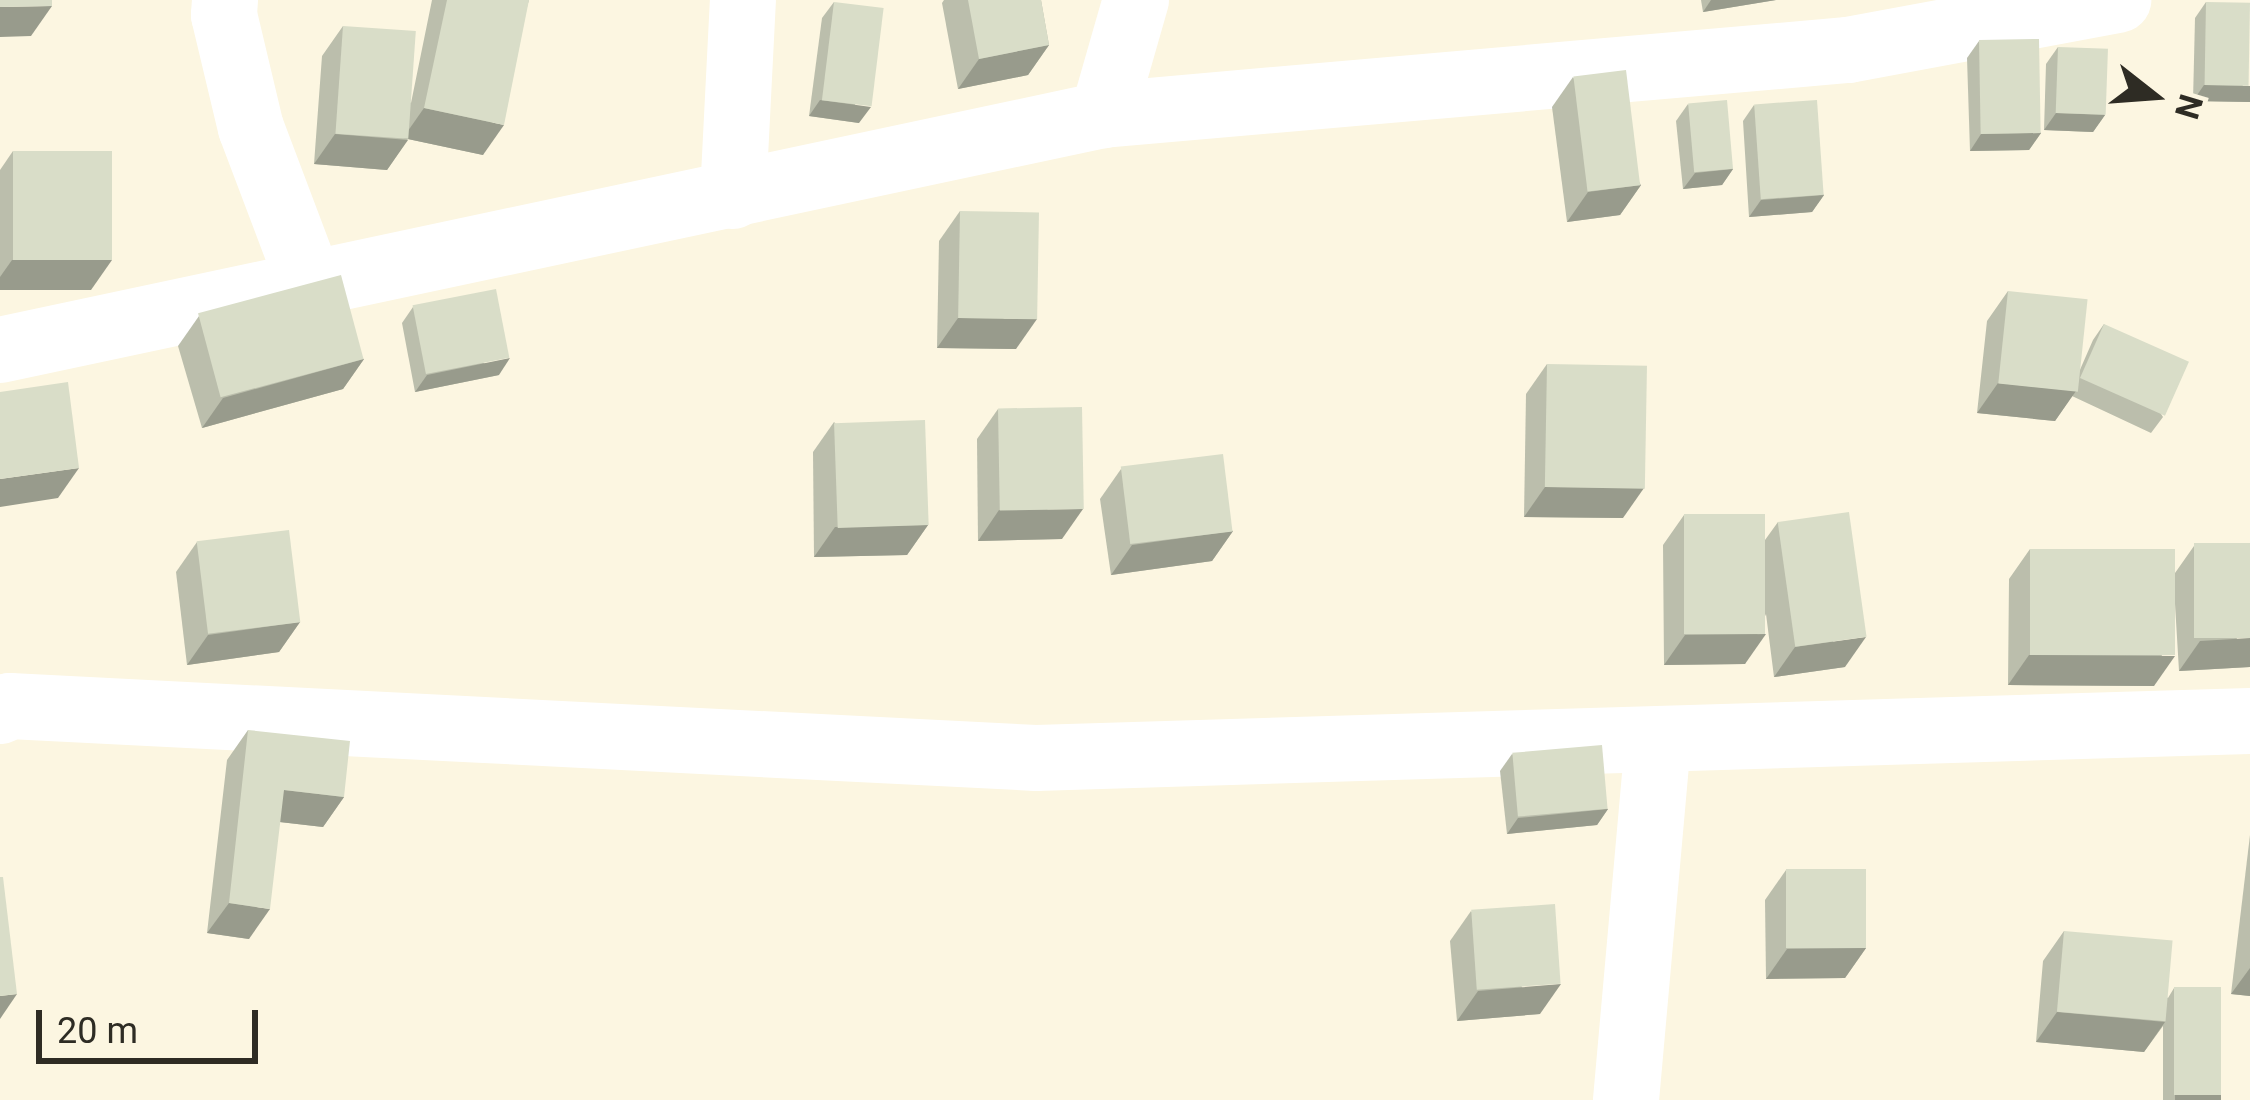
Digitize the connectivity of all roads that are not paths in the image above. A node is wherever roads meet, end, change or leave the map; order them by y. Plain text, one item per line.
1 (225, 0) edge
2 (743, 0) edge
3 (1136, 0) edge
4 (2118, 0) edge
5 (1103, 115) junction
6 (733, 196) junction
7 (311, 287) junction
8 (0, 350) edge
9 (0, 711) edge
10 (2250, 721) edge
11 (1658, 739) junction
12 (1626, 1100) edge

1 - 7 street
2 - 6 street
3 - 5 street
4 - 5 street
5 - 6 street
6 - 7 street
7 - 8 street
9 - 11 street
10 - 11 street
11 - 12 street

